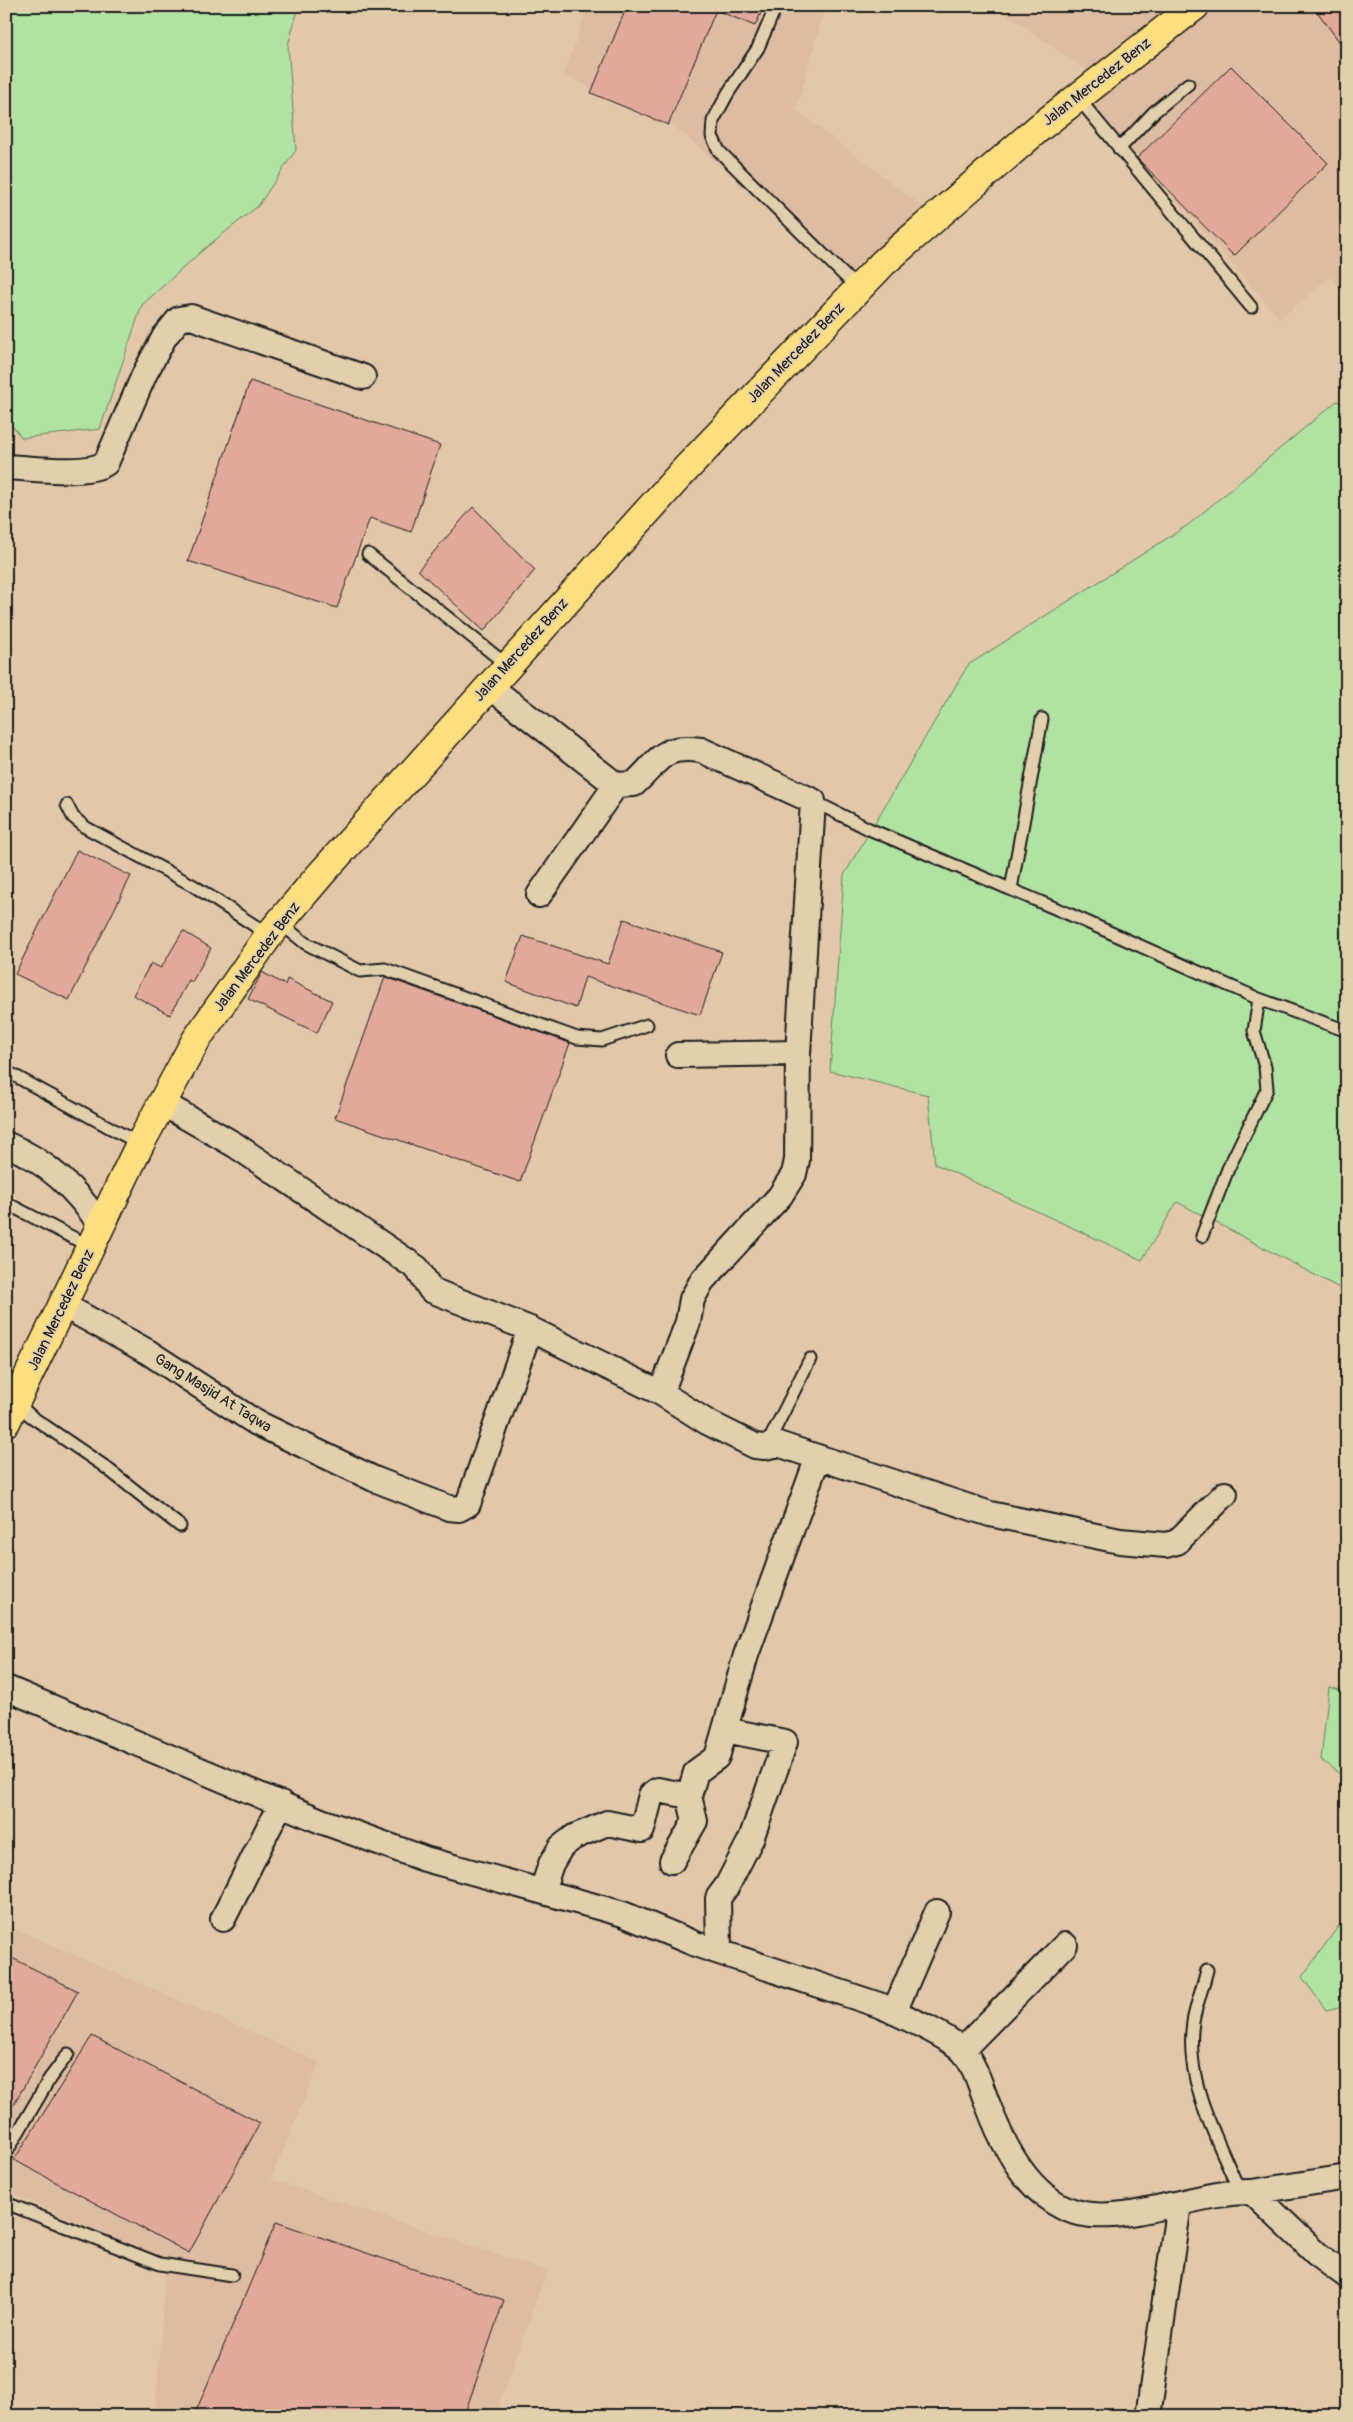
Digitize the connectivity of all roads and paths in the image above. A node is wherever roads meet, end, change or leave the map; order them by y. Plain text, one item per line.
1 (776, 6) edge
2 (1195, 6) edge
3 (1188, 84) dead end
4 (1078, 98) junction
5 (1119, 149) junction
6 (858, 289) junction
7 (1251, 307) dead end
8 (363, 377) dead end
9 (6, 467) edge
10 (368, 554) dead end
11 (507, 665) junction
12 (489, 686) junction
13 (1042, 719) dead end
14 (616, 785) junction
15 (813, 801) junction
16 (67, 805) dead end
17 (1011, 889) junction
18 (539, 895) dead end
19 (274, 929) junction
20 (1259, 999) junction
21 (647, 1025) dead end
22 (1347, 1031) edge
23 (798, 1053) junction
24 (678, 1055) dead end
25 (6, 1071) edge
26 (162, 1103) junction
27 (6, 1144) edge
28 (140, 1144) junction
29 (6, 1203) edge
30 (1202, 1236) dead end
31 (97, 1237) junction
32 (64, 1305) junction
33 (530, 1329) junction
34 (810, 1359) dead end
35 (661, 1393) junction
36 (11, 1413) edge
37 (765, 1447) junction
38 (818, 1457) junction
39 (1225, 1494) dead end
40 (180, 1526) dead end
41 (6, 1688) edge
42 (725, 1730) junction
43 (689, 1796) junction
44 (281, 1803) junction
45 (672, 1861) dead end
46 (542, 1892) junction
47 (937, 1912) dead end
48 (223, 1920) dead end
49 (1065, 1945) dead end
50 (719, 1951) junction
51 (1207, 1970) dead end
52 (894, 2012) junction
53 (962, 2050) junction
54 (68, 2054) dead end
55 (6, 2153) edge
56 (1347, 2176) edge
57 (1246, 2192) junction
58 (6, 2203) edge
59 (1179, 2204) junction
60 (232, 2275) dead end
61 (1347, 2276) edge
62 (1148, 2416) edge

1 - 6 lane
2 - 4 main road, Jalan Mercedez Benz
3 - 5 lane
4 - 5 lane
4 - 6 main road, Jalan Mercedez Benz
5 - 7 lane
6 - 11 main road, Jalan Mercedez Benz
8 - 9 street
10 - 11 lane
11 - 12 main road, Jalan Mercedez Benz
12 - 14 street
12 - 19 main road, Jalan Mercedez Benz
13 - 17 lane
14 - 15 street
14 - 18 street
15 - 17 lane
15 - 23 street
16 - 19 lane
17 - 20 lane
19 - 21 lane
19 - 26 main road, Jalan Mercedez Benz
20 - 22 lane
20 - 30 lane
23 - 24 street
23 - 35 street
25 - 28 lane
26 - 28 main road, Jalan Mercedez Benz
26 - 33 street
27 - 31 street
28 - 31 main road, Jalan Mercedez Benz
29 - 31 lane
31 - 32 main road, Jalan Mercedez Benz
32 - 33 street, Gang Masjid At Taqwa
32 - 36 main road, Jalan Mercedez Benz
33 - 35 street
34 - 37 lane
35 - 37 street
36 - 40 lane
37 - 38 street
38 - 39 street
38 - 42 street
41 - 44 street
42 - 43 street
42 - 50 street
43 - 45 street
43 - 46 street
44 - 46 street
44 - 48 street
46 - 50 street
47 - 52 street
49 - 53 street
50 - 52 street
51 - 57 lane
52 - 53 street
53 - 59 street
54 - 55 lane
56 - 57 street
57 - 59 street
57 - 61 street
58 - 60 lane
59 - 62 street

